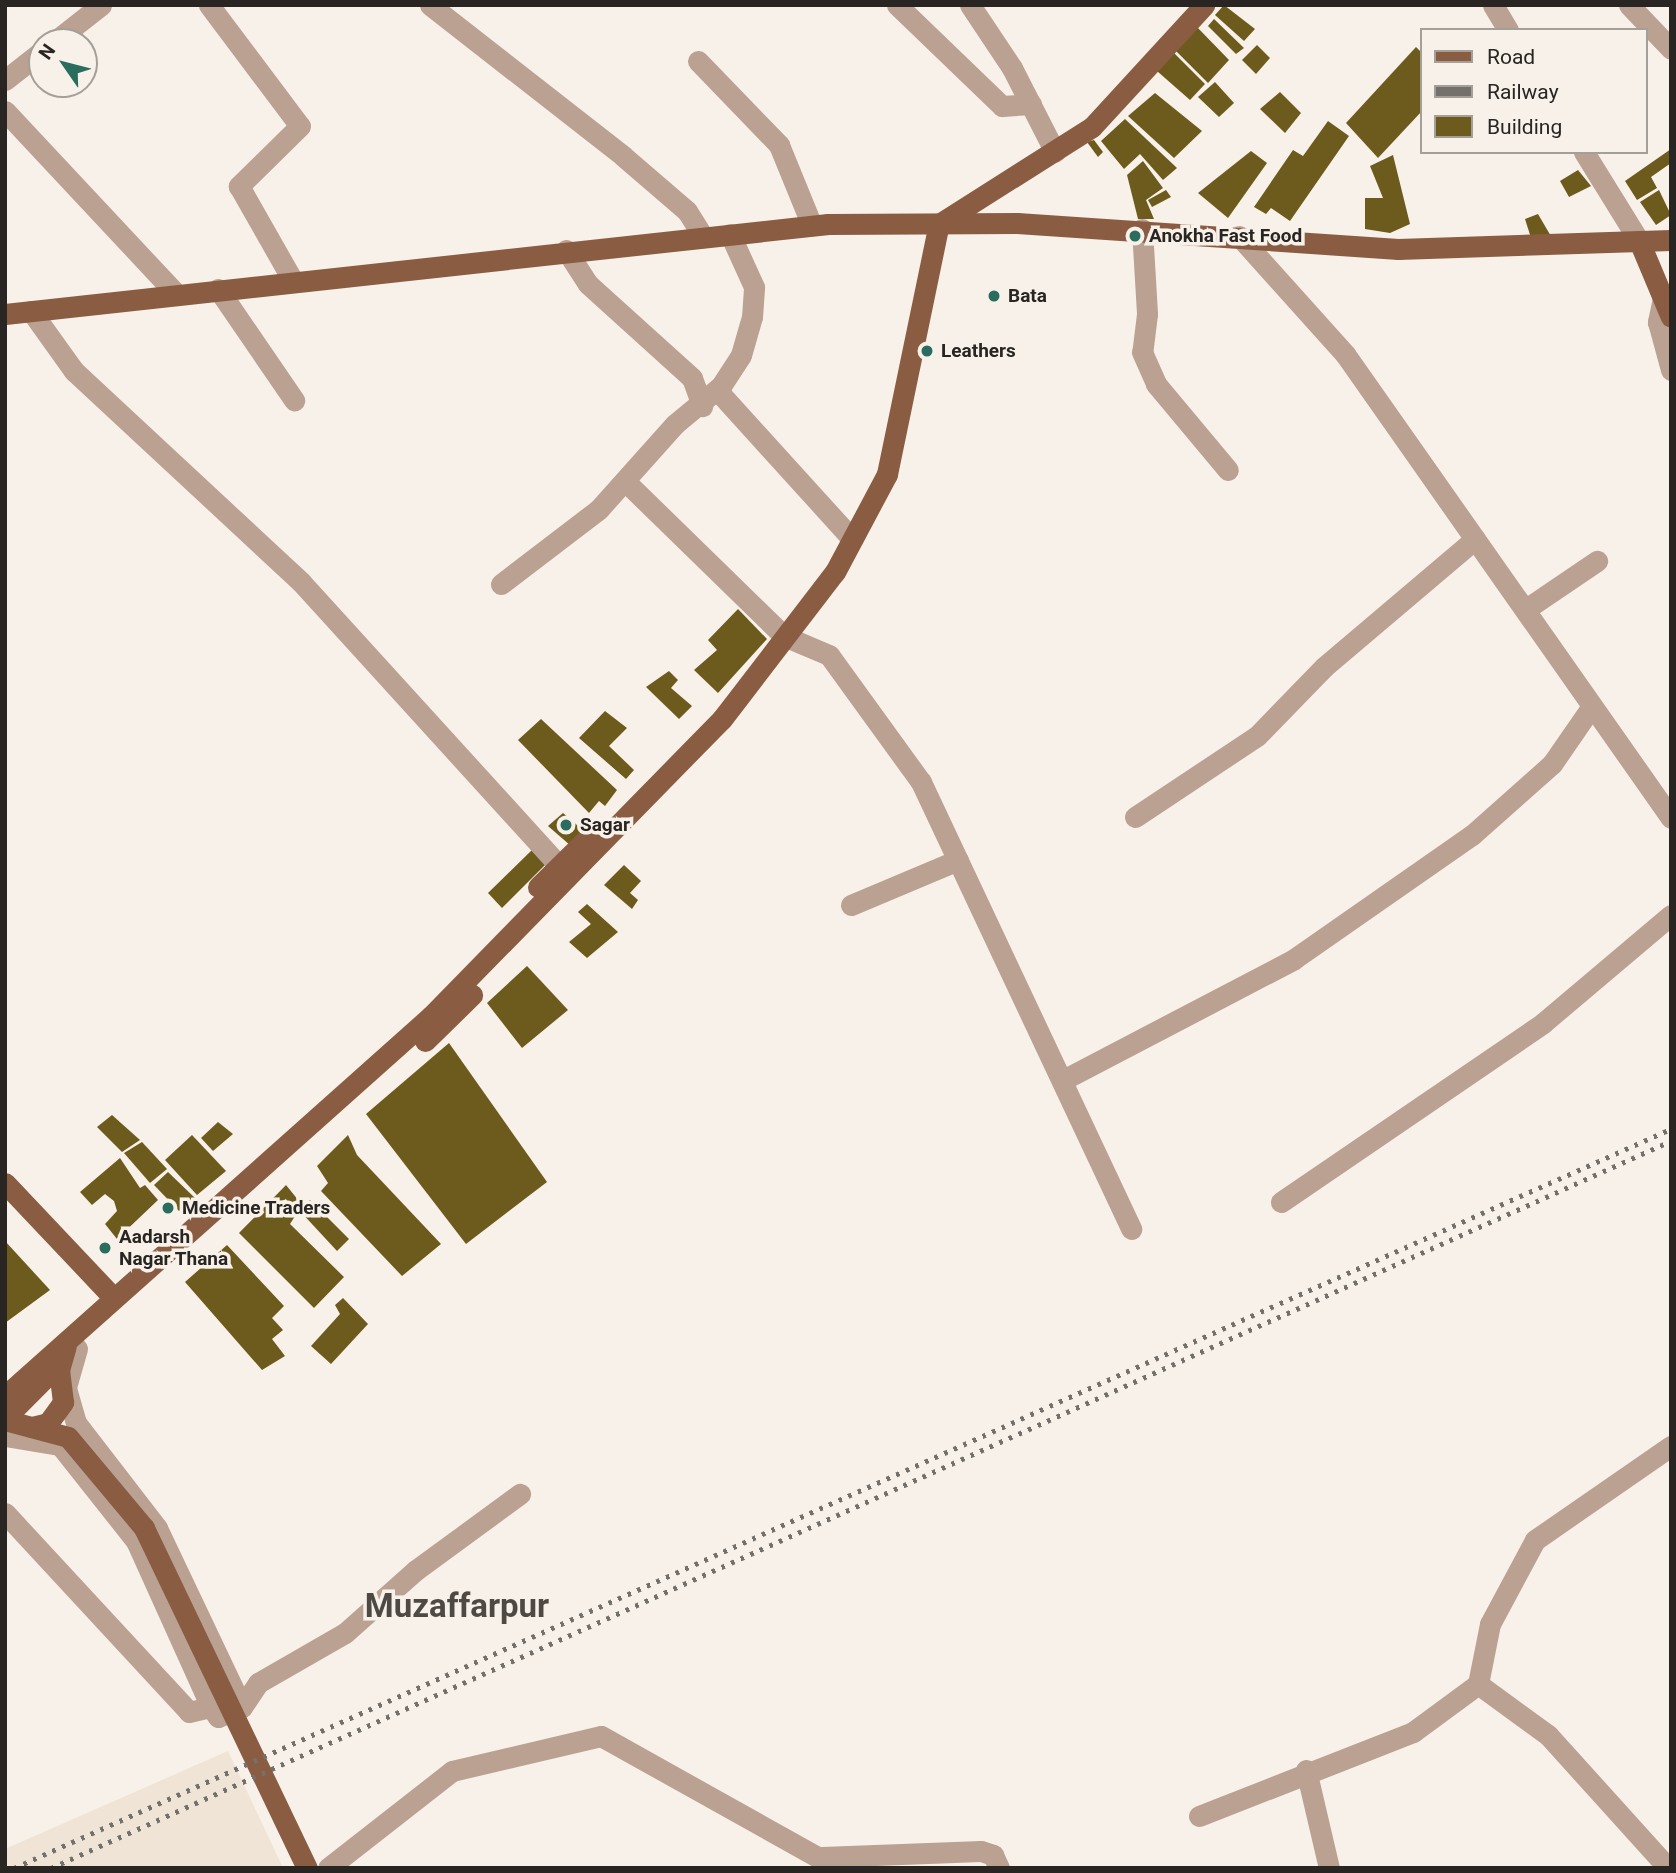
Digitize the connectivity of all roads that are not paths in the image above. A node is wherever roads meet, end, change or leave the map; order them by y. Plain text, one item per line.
1 (102, 5) edge
2 (209, 5) edge
3 (897, 5) edge
4 (970, 5) edge
5 (1204, 5) edge
6 (1493, 5) edge
7 (1629, 5) edge
8 (437, 7) edge
9 (72, 28) edge
10 (1507, 28) edge
11 (1671, 49) edge
12 (698, 61) dead end
13 (28, 62) edge
14 (5, 80) edge
15 (1031, 104) junction
16 (5, 111) edge
17 (1055, 152) junction
18 (1585, 154) edge
19 (939, 224) junction
20 (812, 226) junction
21 (1142, 229) junction
22 (730, 234) junction
23 (1239, 236) junction
24 (704, 237) junction
25 (1671, 240) edge
26 (1639, 241) junction
27 (566, 250) junction
28 (293, 281) junction
29 (218, 289) junction
30 (176, 294) junction
31 (1667, 307) edge
32 (32, 311) junction
33 (5, 314) edge
34 (1671, 370) edge
35 (709, 398) junction
36 (294, 400) dead end
37 (1228, 470) dead end
38 (626, 482) junction
39 (852, 539) junction
40 (1475, 539) junction
41 (1597, 561) dead end
42 (500, 584) dead end
43 (1526, 609) junction
44 (783, 636) junction
45 (1592, 706) junction
46 (658, 787) junction
47 (1135, 817) dead end
48 (1671, 818) edge
49 (958, 860) junction
50 (559, 866) junction
51 (851, 905) dead end
52 (1671, 915) edge
53 (1063, 1080) junction
54 (5, 1183) edge
55 (1281, 1202) dead end
56 (1131, 1229) dead end
57 (108, 1293) junction
58 (71, 1347) junction
59 (48, 1368) junction
60 (5, 1385) edge
61 (5, 1396) edge
62 (63, 1402) junction
63 (11, 1422) edge
64 (68, 1437) junction
65 (1671, 1446) edge
66 (520, 1494) dead end
67 (5, 1513) edge
68 (1478, 1684) junction
69 (211, 1707) junction
70 (242, 1707) junction
71 (1306, 1770) junction
72 (1199, 1816) dead end
73 (830, 1862) edge
74 (307, 1868) edge
75 (328, 1868) edge
76 (999, 1868) edge
77 (1329, 1868) edge
78 (1668, 1868) edge

1 - 9 street
2 - 28 street
3 - 15 street
4 - 15 street
5 - 17 main road
6 - 10 street
7 - 11 street
8 - 24 street
12 - 20 street
13 - 14 street
15 - 17 street
16 - 30 street
17 - 19 main road
18 - 26 street
19 - 20 main road
19 - 21 main road
19 - 39 main road
20 - 22 main road
21 - 23 main road
21 - 37 street
22 - 24 main road
22 - 35 street
23 - 26 main road
23 - 40 street
24 - 27 main road
25 - 26 main road
26 - 31 main road
27 - 28 main road
27 - 35 street
28 - 29 main road
29 - 30 main road
29 - 36 street
30 - 32 main road
31 - 34 street
32 - 33 main road
32 - 50 street
35 - 38 street
35 - 39 street
38 - 42 street
38 - 44 street
39 - 44 main road
40 - 43 street
40 - 47 street
41 - 43 street
43 - 45 street
44 - 46 main road
44 - 49 street
45 - 48 street
45 - 53 street
46 - 50 main road
46 - 58 main road
49 - 51 street
49 - 53 street
50 - 57 main road
52 - 55 street
53 - 56 street
54 - 57 main road
57 - 60 main road
58 - 59 main road
58 - 63 main road
58 - 70 street
59 - 61 main road
59 - 62 main road
62 - 63 main road
62 - 64 main road
63 - 64 main road
63 - 69 street
64 - 74 main road
65 - 68 street
66 - 70 street
67 - 69 street
68 - 71 street
68 - 78 street
69 - 70 street
71 - 72 street
71 - 77 street
73 - 75 street
73 - 76 street

